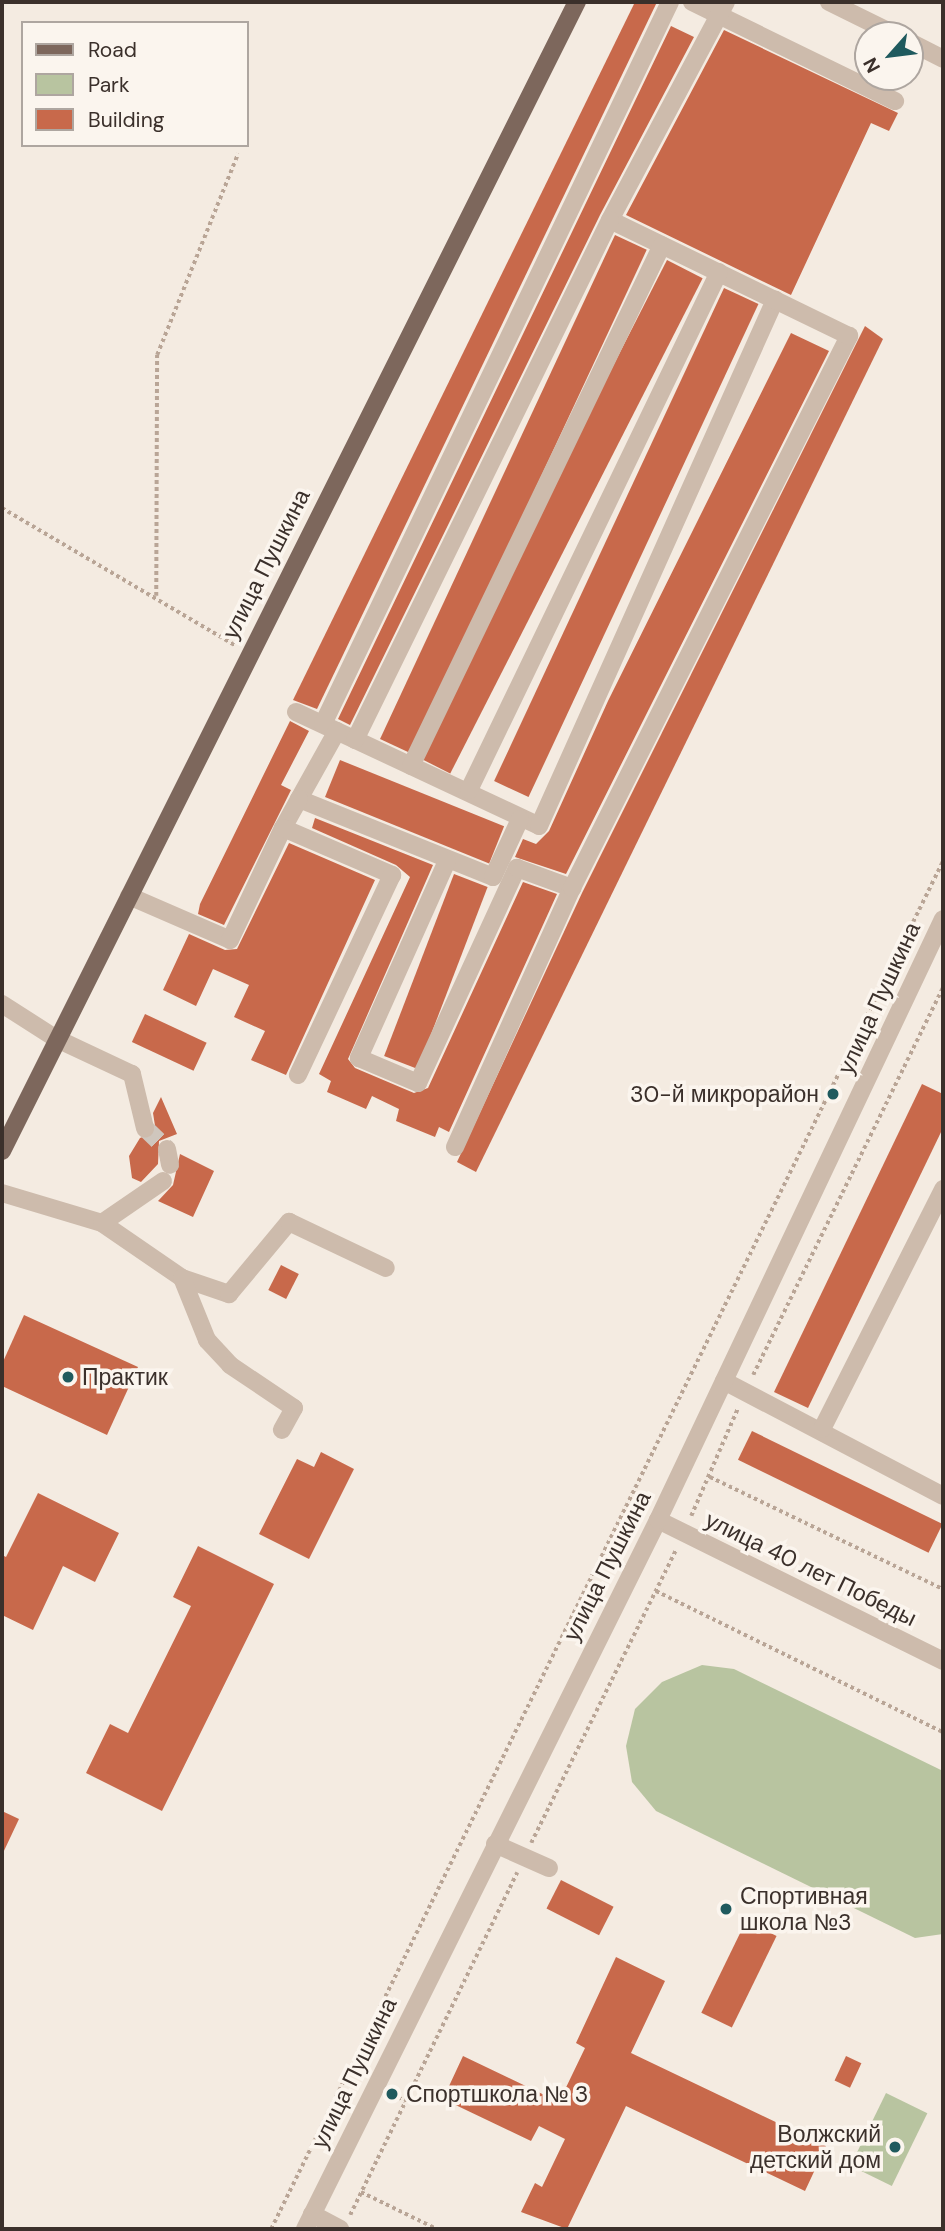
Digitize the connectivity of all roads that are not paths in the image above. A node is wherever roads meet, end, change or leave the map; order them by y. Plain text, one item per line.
1 (577, 2) edge
2 (670, 2) edge
3 (692, 2) edge
4 (829, 2) edge
5 (721, 8) edge
6 (868, 21) edge
7 (924, 49) edge
8 (943, 59) edge
9 (895, 101) dead end
10 (610, 220) junction
11 (662, 245) junction
12 (719, 272) junction
13 (775, 300) junction
14 (296, 712) dead end
15 (330, 728) junction
16 (355, 740) junction
17 (411, 766) junction
18 (470, 790) junction
19 (299, 799) junction
20 (520, 818) junction
21 (283, 828) junction
22 (447, 861) junction
23 (500, 881) junction
24 (572, 888) junction
25 (129, 896) junction
26 (943, 919) edge
27 (2, 1004) edge
28 (55, 1038) junction
29 (298, 1075) dead end
30 (145, 1128) tunnel mouth
31 (455, 1147) dead end
32 (2, 1151) edge
33 (167, 1165) dead end
34 (943, 1188) edge
35 (2, 1193) edge
36 (102, 1223) junction
37 (386, 1268) dead end
38 (182, 1278) junction
39 (724, 1381) junction
40 (822, 1429) junction
41 (282, 1430) dead end
42 (943, 1496) edge
43 (658, 1520) junction
44 (943, 1661) edge
45 (495, 1844) junction
46 (549, 1868) dead end
47 (308, 2222) edge
48 (345, 2223) edge

1 - 25 main road, улица Пушкина
2 - 15 street
3 - 5 street
4 - 6 street
5 - 9 street
5 - 10 street
7 - 8 street
10 - 11 street
10 - 16 street
11 - 12 street
11 - 17 street
12 - 13 street
12 - 18 street
13 - 20 street
13 - 24 street
14 - 15 street
15 - 16 street
15 - 19 street
16 - 17 street
17 - 18 street
18 - 20 street
19 - 21 street
19 - 22 street
20 - 23 street
21 - 25 street
21 - 29 street
22 - 23 street
22 - 23 street
23 - 24 street
24 - 31 street
25 - 28 main road, улица Пушкина
26 - 39 street, улица Пушкина
27 - 28 street
28 - 30 street
28 - 32 main road, улица Пушкина
33 - 36 street
34 - 40 street
35 - 36 street
36 - 38 street
37 - 38 street
38 - 41 street
39 - 40 street
39 - 43 street, улица Пушкина
40 - 42 street
43 - 44 street, улица 40 лет Победы
43 - 45 street, улица Пушкина
45 - 46 street
45 - 47 street, улица Пушкина
47 - 48 street

